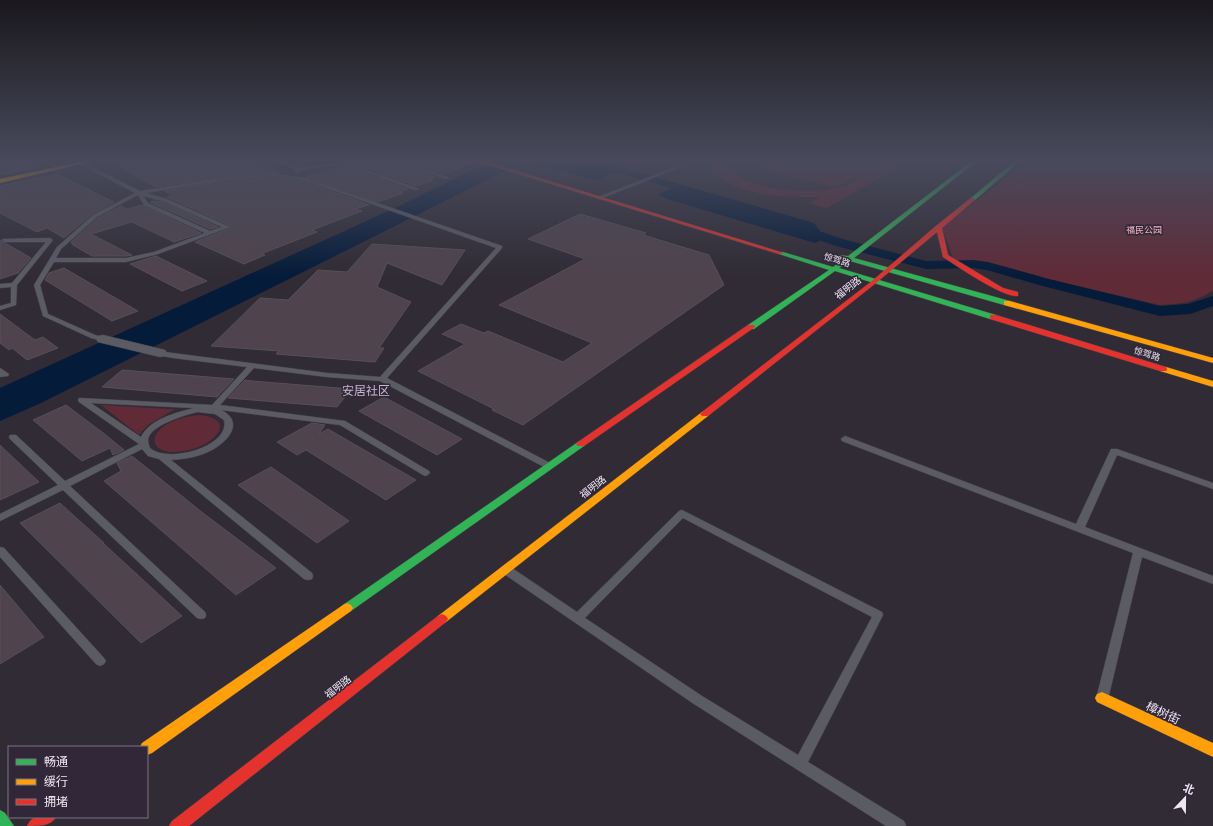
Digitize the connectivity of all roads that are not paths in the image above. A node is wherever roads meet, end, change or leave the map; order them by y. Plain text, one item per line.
1 (126, 200) edge
2 (143, 200) edge
3 (163, 200) edge
4 (365, 200) edge
5 (603, 200) edge
6 (926, 200) edge
7 (971, 200) edge
8 (939, 226) junction
9 (210, 233) junction
10 (2, 239) edge
11 (827, 254) dead end
12 (850, 258) junction
13 (52, 260) junction
14 (888, 269) junction
15 (834, 270) junction
16 (874, 282) junction
17 (0, 286) edge
18 (14, 286) junction
19 (0, 308) edge
20 (103, 339) joint
21 (1149, 343) junction
22 (160, 353) joint
23 (1213, 361) edge
24 (252, 366) junction
25 (0, 370) edge
26 (0, 375) edge
27 (382, 379) junction
28 (1213, 384) edge
29 (212, 409) junction
30 (13, 437) dead end
31 (845, 440) dead end
32 (145, 444) junction
33 (162, 457) junction
34 (549, 466) junction
35 (426, 474) dead end
36 (64, 486) junction
37 (1213, 486) edge
38 (0, 518) edge
39 (1079, 529) junction
40 (0, 551) edge
41 (1138, 551) junction
42 (506, 570) junction
43 (308, 576) dead end
44 (1213, 580) edge
45 (201, 615) dead end
46 (577, 620) junction
47 (100, 661) dead end
48 (1102, 698) joint
49 (148, 747) edge
50 (1213, 750) edge
51 (800, 764) junction
52 (0, 818) edge
53 (47, 818) edge
54 (6, 826) edge
55 (35, 826) edge
56 (178, 826) edge
57 (899, 826) edge

1 - 13 lane
2 - 9 lane
3 - 9 lane
4 - 27 lane
5 - 15 main road, 惊驾路
6 - 12 main road
7 - 8 main road, 福明路
8 - 14 main road, 福明路
8 - 21 main road
9 - 13 lane
10 - 18 lane
11 - 12 main road, 惊驾路
12 - 14 main road, 惊驾路
12 - 15 main road
13 - 20 lane
14 - 16 main road, 福明路
14 - 21 main road, 惊驾路
15 - 16 main road, 惊驾路
15 - 34 main road
16 - 28 main road, 惊驾路
16 - 42 main road, 福明路
17 - 18 lane
18 - 19 lane
20 - 22 street
21 - 23 main road, 惊驾路
22 - 24 lane
24 - 27 lane
24 - 29 lane
25 - 26 lane
27 - 34 lane
29 - 32 lane
29 - 32 lane
29 - 33 lane
29 - 35 lane
30 - 36 lane
31 - 39 lane
32 - 33 lane
32 - 36 lane
33 - 43 lane
34 - 49 main road
36 - 38 lane
36 - 45 lane
37 - 39 lane
39 - 41 lane
40 - 47 lane
41 - 44 lane
41 - 48 lane
42 - 46 lane
42 - 56 main road, 福明路
46 - 51 lane
46 - 51 lane
48 - 50 main road, 樟树街
51 - 57 lane
52 - 54 main road
53 - 55 main road

